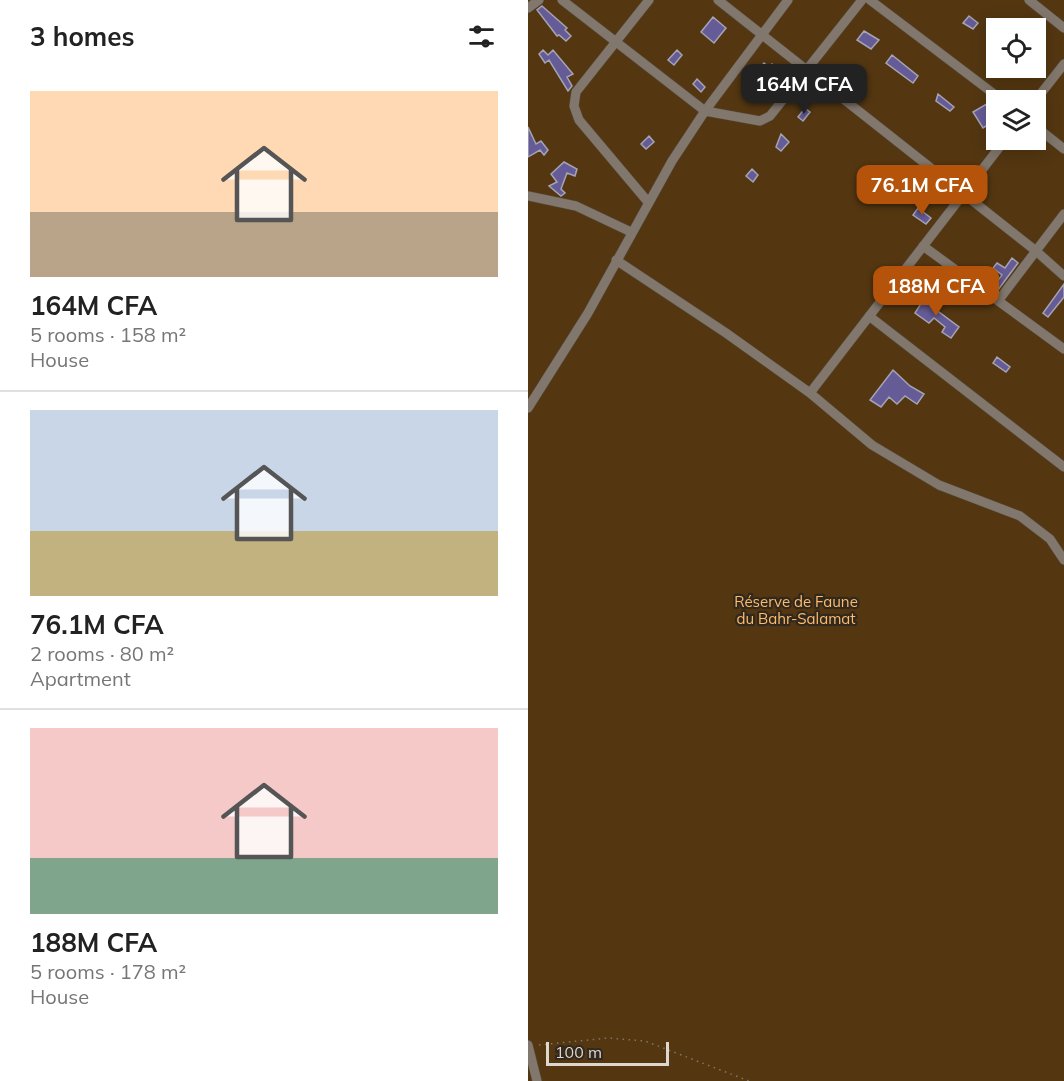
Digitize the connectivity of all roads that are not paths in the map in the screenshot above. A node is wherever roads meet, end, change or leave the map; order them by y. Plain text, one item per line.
1 (539, 0) edge
2 (562, 0) edge
3 (649, 0) edge
4 (718, 0) edge
5 (788, 0) edge
6 (862, 0) edge
7 (870, 0) edge
8 (1029, 0) edge
9 (528, 8) edge
10 (1064, 28) edge
11 (763, 33) junction
12 (616, 42) junction
13 (1064, 64) edge
14 (808, 70) junction
15 (989, 90) edge
16 (1044, 90) edge
17 (705, 111) junction
18 (1046, 135) edge
19 (1064, 149) edge
20 (997, 150) edge
21 (963, 194) junction
22 (528, 196) edge
23 (648, 202) junction
24 (1064, 214) edge
25 (631, 232) junction
26 (923, 246) junction
27 (1035, 251) junction
28 (616, 260) junction
29 (1064, 276) edge
30 (998, 301) junction
31 (868, 316) junction
32 (1064, 349) edge
33 (810, 393) junction
34 (528, 408) edge
35 (1064, 467) edge
36 (1064, 560) edge
37 (528, 1045) edge
38 (537, 1081) edge

1 - 9 street
2 - 12 street
3 - 12 street
4 - 11 street
5 - 11 street
6 - 14 street
7 - 15 street
8 - 10 street
11 - 14 street
11 - 17 street
12 - 17 street
12 - 23 street
13 - 16 street
14 - 17 street
14 - 21 street
17 - 23 street
18 - 19 street
20 - 21 street
21 - 26 street
21 - 27 street
22 - 25 street
23 - 25 street
24 - 27 street
25 - 28 street
26 - 30 street
26 - 31 street
27 - 29 street
27 - 30 street
28 - 33 street
28 - 34 street
30 - 32 street
31 - 33 street
31 - 35 street
33 - 36 street
37 - 38 street

